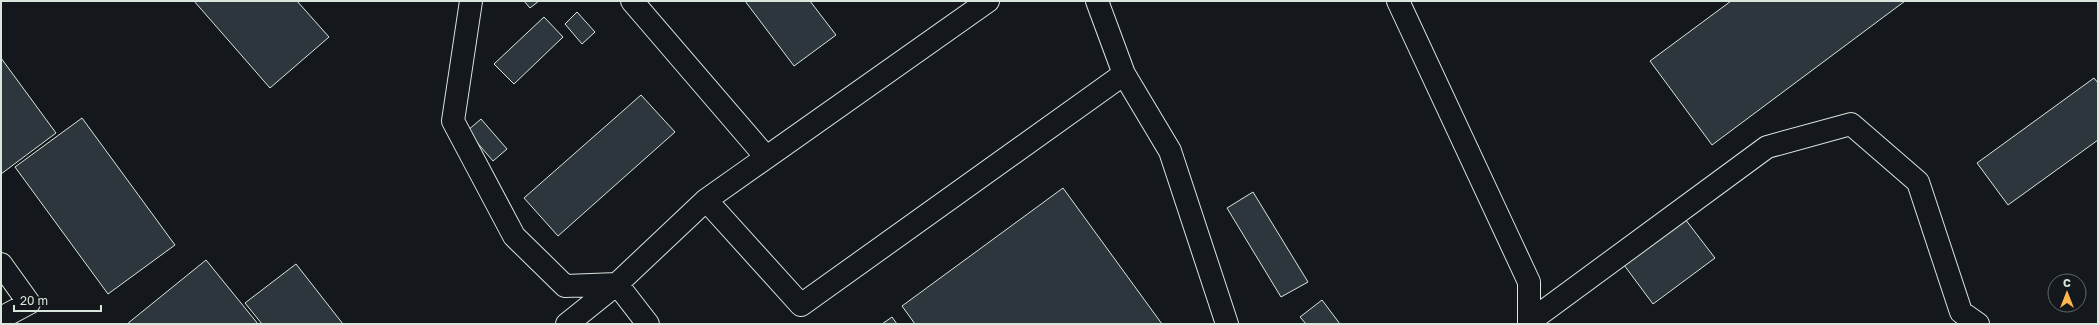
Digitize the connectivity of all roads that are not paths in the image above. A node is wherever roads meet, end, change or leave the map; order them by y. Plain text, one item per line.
1 (471, 1) edge
2 (632, 1) edge
3 (988, 1) edge
4 (1097, 1) edge
5 (1398, 1) edge
6 (1124, 74) junction
7 (766, 158) junction
8 (706, 200) junction
9 (1, 264) edge
10 (617, 284) junction
11 (1, 318) edge
12 (1529, 323) edge
13 (568, 324) edge
14 (648, 324) edge
15 (1227, 324) edge
16 (1978, 324) edge

1 - 10 lane
2 - 7 lane
3 - 7 lane
4 - 6 lane
5 - 12 lane
6 - 8 lane
6 - 15 lane
7 - 8 lane
8 - 10 lane
9 - 11 lane
10 - 13 lane
10 - 14 lane
12 - 16 lane

